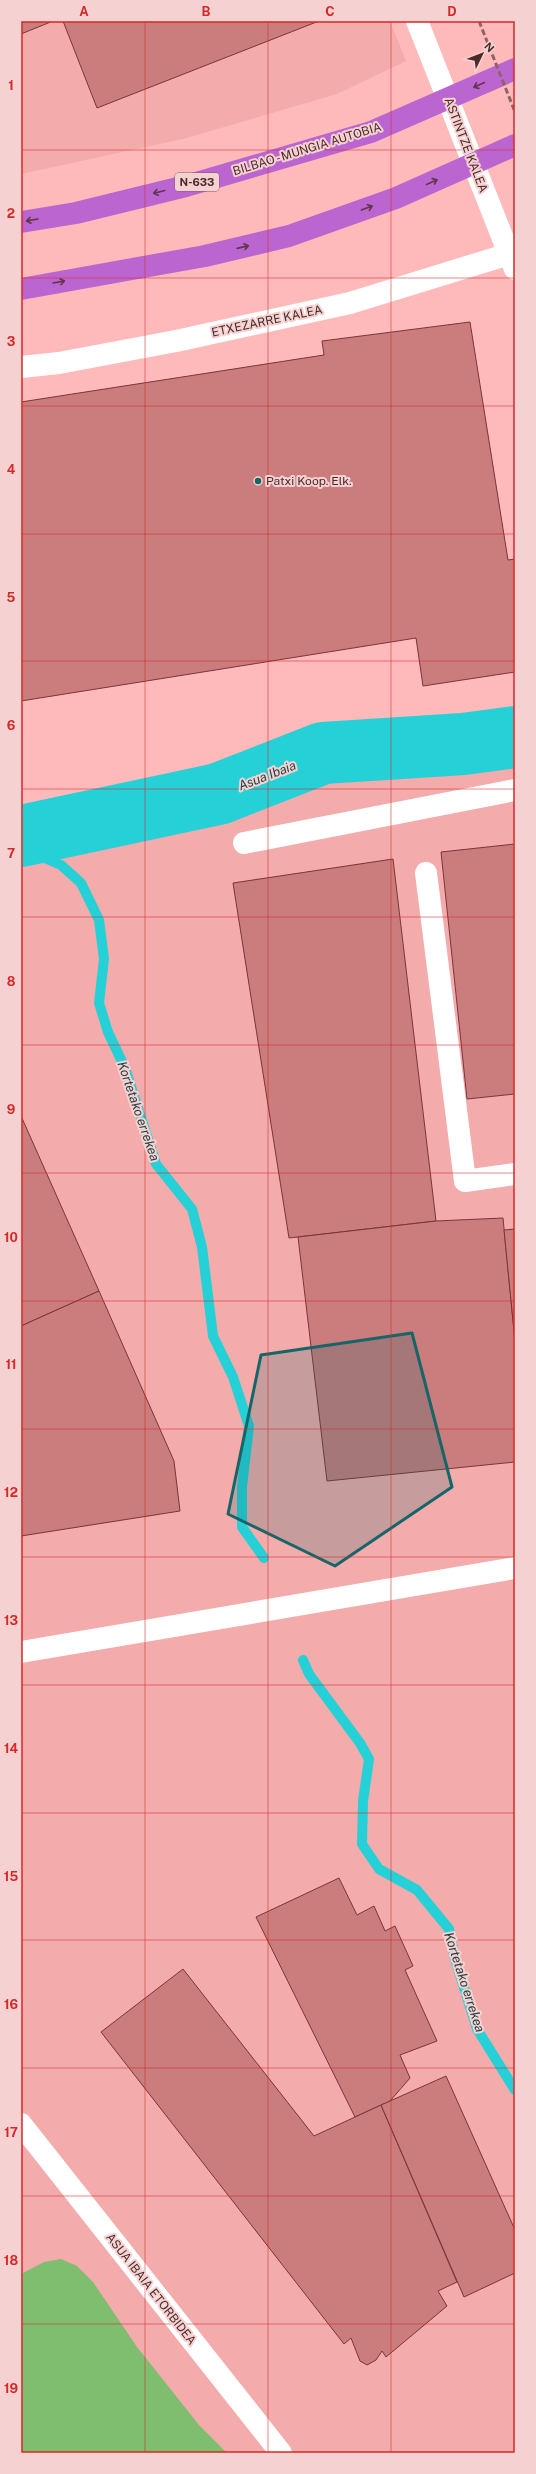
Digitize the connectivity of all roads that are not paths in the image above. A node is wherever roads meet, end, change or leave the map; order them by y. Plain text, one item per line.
1 (417, 21) edge
2 (515, 69) edge
3 (515, 145) edge
4 (21, 222) edge
5 (512, 262) edge
6 (21, 289) edge
7 (21, 367) edge
8 (515, 790) edge
9 (244, 843) dead end
10 (426, 873) dead end
11 (515, 1174) edge
12 (515, 1568) edge
13 (21, 1652) edge
14 (21, 2124) edge
15 (281, 2453) edge

1 - 5 street, ASTINTZE KALEA
2 -> 4 highway, BILBAO - MUNGIA AUTOBIA / N-633
6 -> 3 highway
5 - 7 street, ETXEZARRE KALEA
8 - 9 street
10 - 11 street
12 - 13 street
14 - 15 street, ASUA IBAIA ETORBIDEA

